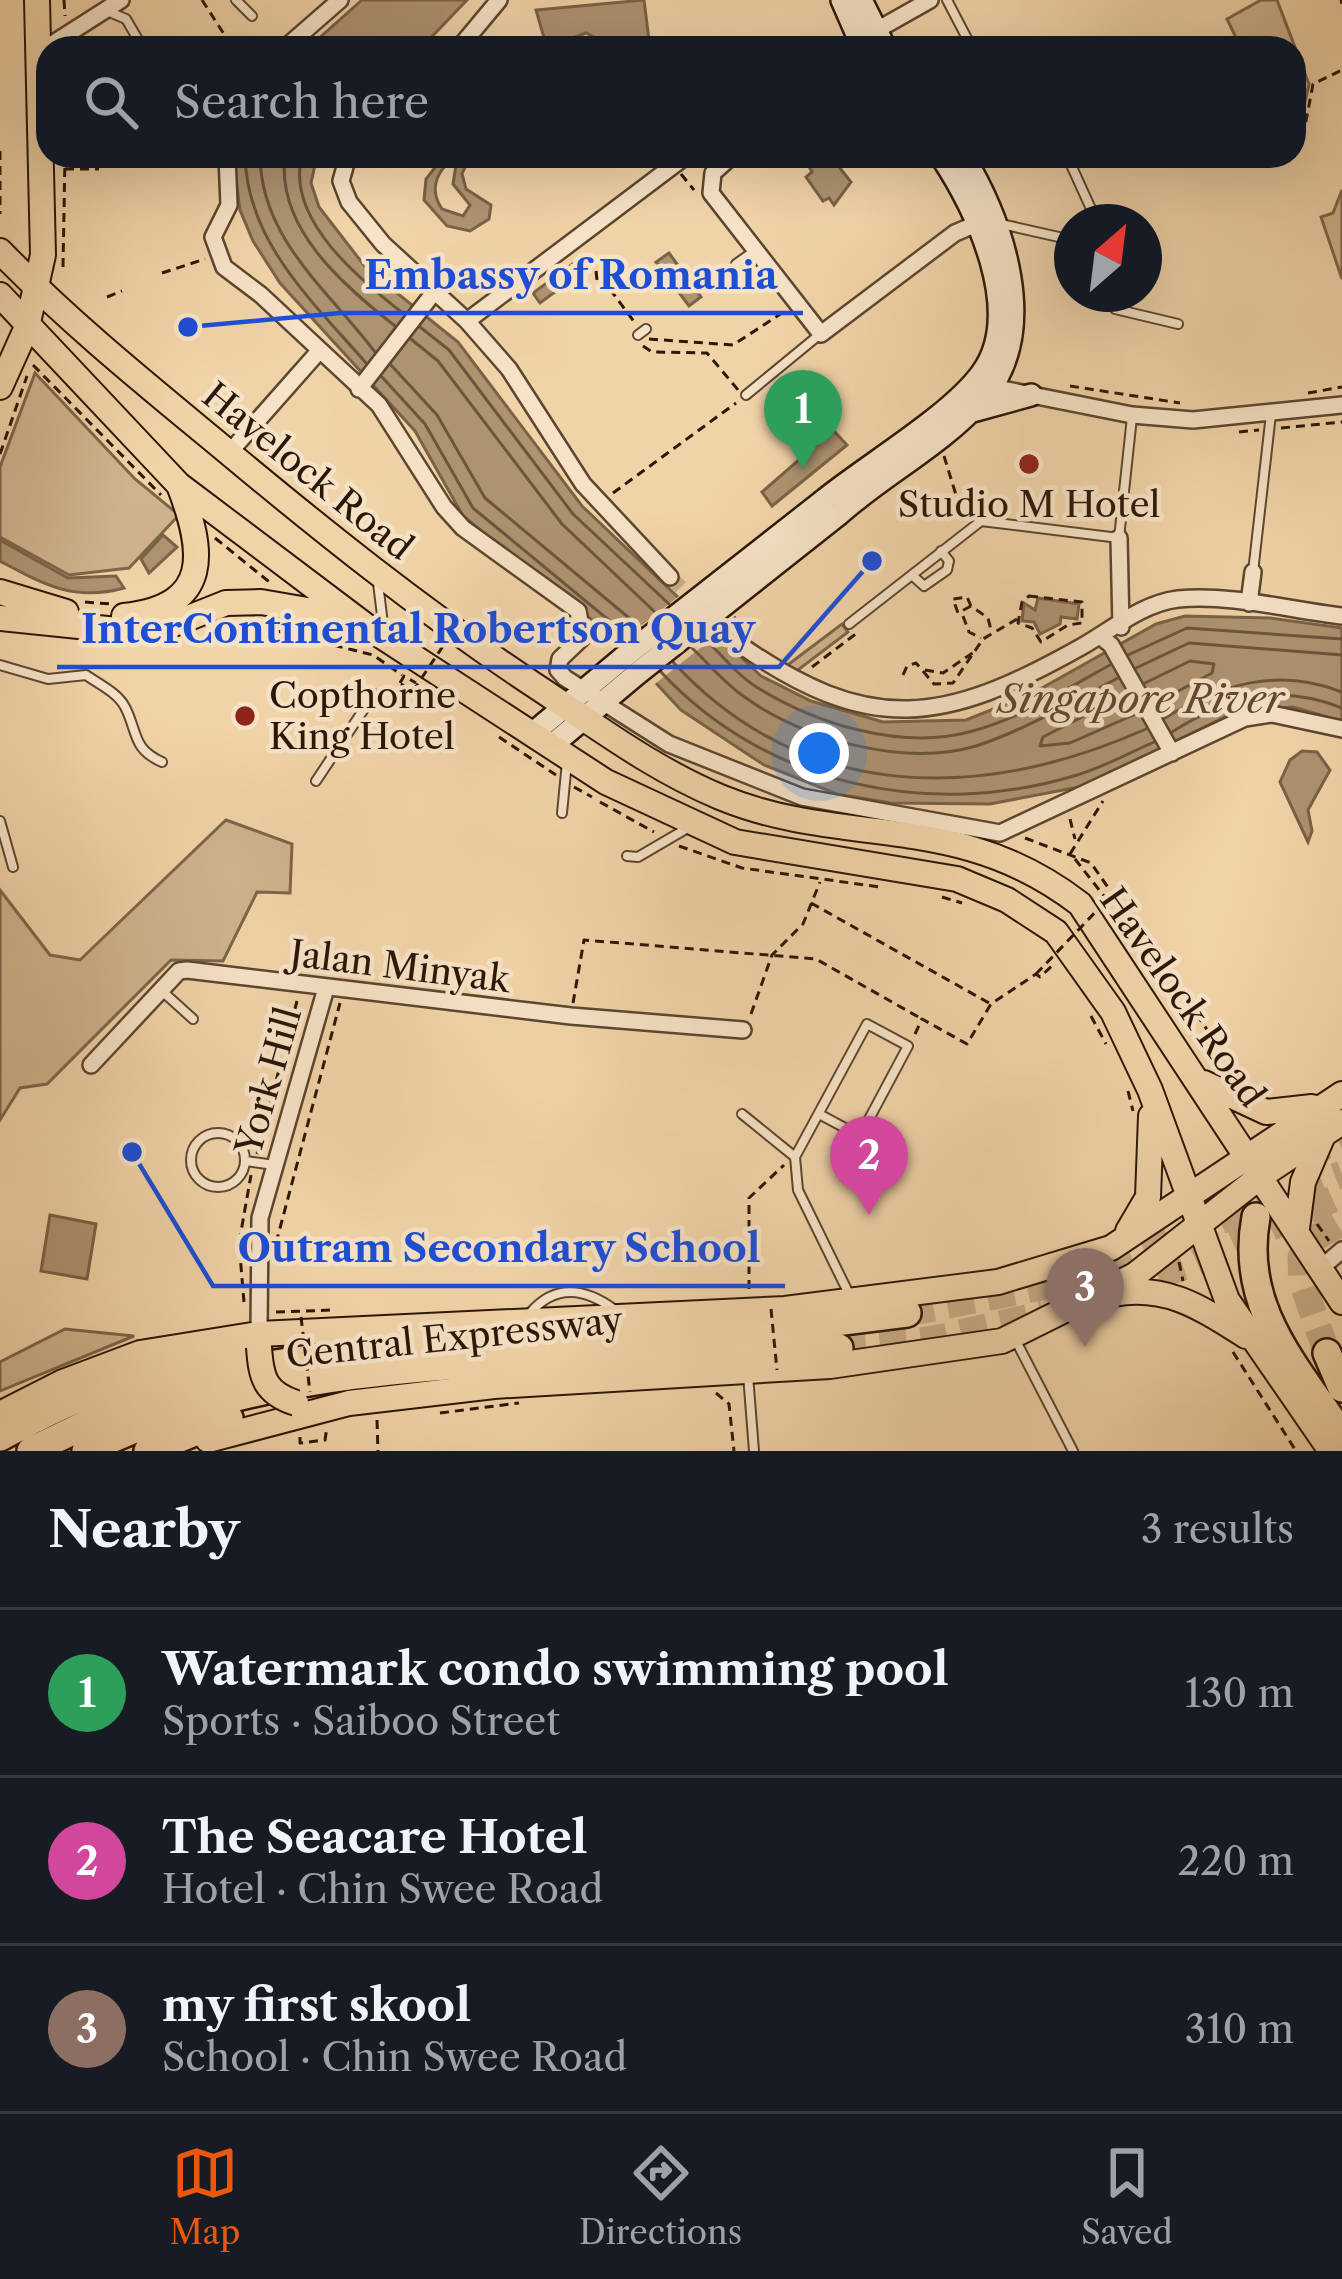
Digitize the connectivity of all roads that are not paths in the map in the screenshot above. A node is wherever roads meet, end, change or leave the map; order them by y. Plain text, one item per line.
1 (37, 0) edge
2 (122, 0) edge
3 (236, 0) edge
4 (340, 0) edge
5 (499, 0) edge
6 (842, 0) edge
7 (861, 0) edge
8 (947, 0) edge
9 (923, 2) edge
10 (106, 10) junction
11 (252, 16) dead end
12 (38, 36) edge
13 (76, 36) edge
14 (136, 36) edge
15 (299, 36) edge
16 (469, 36) edge
17 (865, 36) edge
18 (868, 36) edge
19 (880, 36) edge
20 (966, 36) edge
21 (41, 168) edge
22 (227, 168) edge
23 (345, 168) edge
24 (670, 168) edge
25 (718, 168) edge
26 (955, 168) edge
27 (1071, 168) edge
28 (1088, 204) edge
29 (986, 222) junction
30 (1054, 236) edge
31 (0, 251) edge
32 (754, 251) junction
33 (736, 264) dead end
34 (38, 290) junction
35 (435, 291) junction
36 (0, 295) edge
37 (1127, 312) edge
38 (467, 321) junction
39 (1178, 324) dead end
40 (26, 327) junction
41 (820, 334) junction
42 (320, 350) junction
43 (1006, 353) junction
44 (982, 385) junction
45 (0, 386) edge
46 (359, 388) junction
47 (1030, 395) junction
48 (745, 396) road end
49 (1342, 405) edge
50 (967, 414) junction
51 (1132, 416) junction
52 (1272, 421) junction
53 (229, 454) junction
54 (179, 485) junction
55 (831, 507) junction
56 (1119, 538) junction
57 (941, 551) junction
58 (1253, 572) joint
59 (912, 574) junction
60 (375, 576) junction
61 (670, 577) tunnel mouth
62 (0, 592) edge
63 (1250, 603) junction
64 (423, 609) junction
65 (131, 616) junction
66 (1342, 616) edge
67 (0, 618) edge
68 (1125, 621) junction
69 (849, 624) dead end
70 (375, 632) junction
71 (1105, 640) junction
72 (736, 642) tunnel mouth
73 (0, 665) edge
74 (631, 665) junction
75 (414, 674) junction
76 (374, 694) dead end
77 (582, 704) junction
78 (1342, 729) edge
79 (550, 746) junction
80 (1172, 753) junction
81 (161, 762) dead end
82 (316, 782) dead end
83 (562, 813) dead end
84 (0, 821) edge
85 (692, 825) junction
86 (627, 856) dead end
87 (13, 867) dead end
88 (334, 989) junction
89 (161, 990) junction
90 (193, 1019) dead end
91 (743, 1030) road end
92 (91, 1065) dead end
93 (1200, 1080) junction
94 (1138, 1087) junction
95 (1335, 1113) edge
96 (742, 1114) dead end
97 (819, 1114) junction
98 (795, 1157) junction
99 (250, 1161) junction
100 (275, 1166) junction
101 (1254, 1166) junction
102 (1187, 1198) junction
103 (1256, 1216) dead end
104 (1196, 1224) junction
105 (1298, 1228) junction
106 (1111, 1249) junction
107 (1333, 1257) edge
108 (1051, 1268) junction
109 (1098, 1297) junction
110 (1342, 1302) edge
111 (854, 1304) junction
112 (907, 1312) tunnel mouth
113 (1068, 1312) junction
114 (258, 1333) junction
115 (1014, 1337) junction
116 (1237, 1339) junction
117 (839, 1348) tunnel mouth
118 (1328, 1353) tunnel mouth
119 (364, 1364) junction
120 (748, 1372) junction
121 (1342, 1388) edge
122 (349, 1403) junction
123 (0, 1414) edge
124 (1342, 1435) edge
125 (0, 1437) edge
126 (31, 1451) edge
127 (86, 1451) edge
128 (148, 1451) edge
129 (183, 1451) edge
130 (754, 1451) edge
131 (1073, 1451) edge
132 (1331, 1451) edge

1 - 12 main road
2 - 10 street
3 - 11 lane
4 - 15 street
5 - 16 street
6 - 17 street
7 - 18 street
8 - 20 lane
9 - 19 street
10 - 13 street
10 - 14 lane
21 - 34 main road
22 - 42 street
23 - 35 street
24 - 38 street
25 - 32 street
26 - 29 street
27 - 28 lane
29 - 30 lane
29 - 41 street
29 - 43 street
29 - 44 street
31 - 34 main road, Havelock Road
32 - 33 lane
32 - 41 street
34 - 40 main road
34 - 53 main road, Havelock Road
35 - 38 street
35 - 46 street
36 - 40 main road, Havelock Road
37 - 39 lane
38 - 61 street
40 - 45 main road
40 - 54 main road, Havelock Road
41 - 48 lane
42 - 46 street
42 - 53 street
43 - 44 street
43 - 47 street
44 - 47 street
44 - 50 street
44 - 55 street
46 - 77 street
47 - 50 street
47 - 51 street
49 - 52 street
50 - 55 street
51 - 52 street
51 - 56 lane
52 - 58 lane
53 - 60 main road, Havelock Road
54 - 65 main road
54 - 70 main road, Havelock Road
55 - 74 street, bridge
55 - 74 street, bridge
56 - 57 lane
56 - 68 street
57 - 59 lane
57 - 59 lane
58 - 63 street
59 - 69 lane
60 - 64 main road, Havelock Road
60 - 70 lane
62 - 65 main road
63 - 66 street
63 - 68 street
64 - 75 lane
64 - 77 main road, Havelock Road
65 - 67 main road
65 - 70 main road
68 - 71 street
70 - 75 main road, Havelock Road
71 - 72 street
71 - 80 street
73 - 81 lane
74 - 77 street
75 - 79 main road, Havelock Road
76 - 82 lane
77 - 79 street
77 - 80 street
77 - 93 main road, Havelock Road
78 - 80 street
79 - 83 lane
79 - 85 main road, Havelock Road
84 - 87 lane
85 - 86 lane
85 - 94 main road, Havelock Road
88 - 89 street, Jalan Minyak
88 - 91 street, Jalan Minyak
88 - 100 street, York Hill
89 - 90 lane
89 - 92 street, Jalan Minyak
93 - 95 main road
93 - 101 main road, Havelock Road
94 - 102 main road, Havelock Road
94 - 106 main road
95 - 101 main road
95 - 105 main road
96 - 98 lane
97 - 97 lane
97 - 98 lane
98 - 111 lane
99 - 99 lane
99 - 100 lane
100 - 114 street, York Hill
101 - 102 main road
101 - 104 main road
101 - 105 main road, Havelock Road
102 - 104 main road, Havelock Road
102 - 106 main road
103 - 124 highway
104 - 109 main road
104 - 116 main road, Havelock Road
105 - 107 main road, Havelock Road
106 - 108 main road
107 - 110 main road, Havelock Road
108 - 111 main road
108 - 113 main road
109 - 113 main road
109 - 116 main road
111 - 114 main road
112 - 119 highway, Central Expressway
113 - 115 main road
114 - 122 main road, bridge
114 - 123 main road
115 - 120 main road
115 - 131 lane
116 - 132 main road
117 - 119 highway, Central Expressway
118 - 121 highway
119 - 125 highway
119 - 126 highway, Central Expressway
119 - 127 highway, Central Expressway
119 - 128 highway
120 - 122 main road
120 - 130 lane
122 - 129 main road

